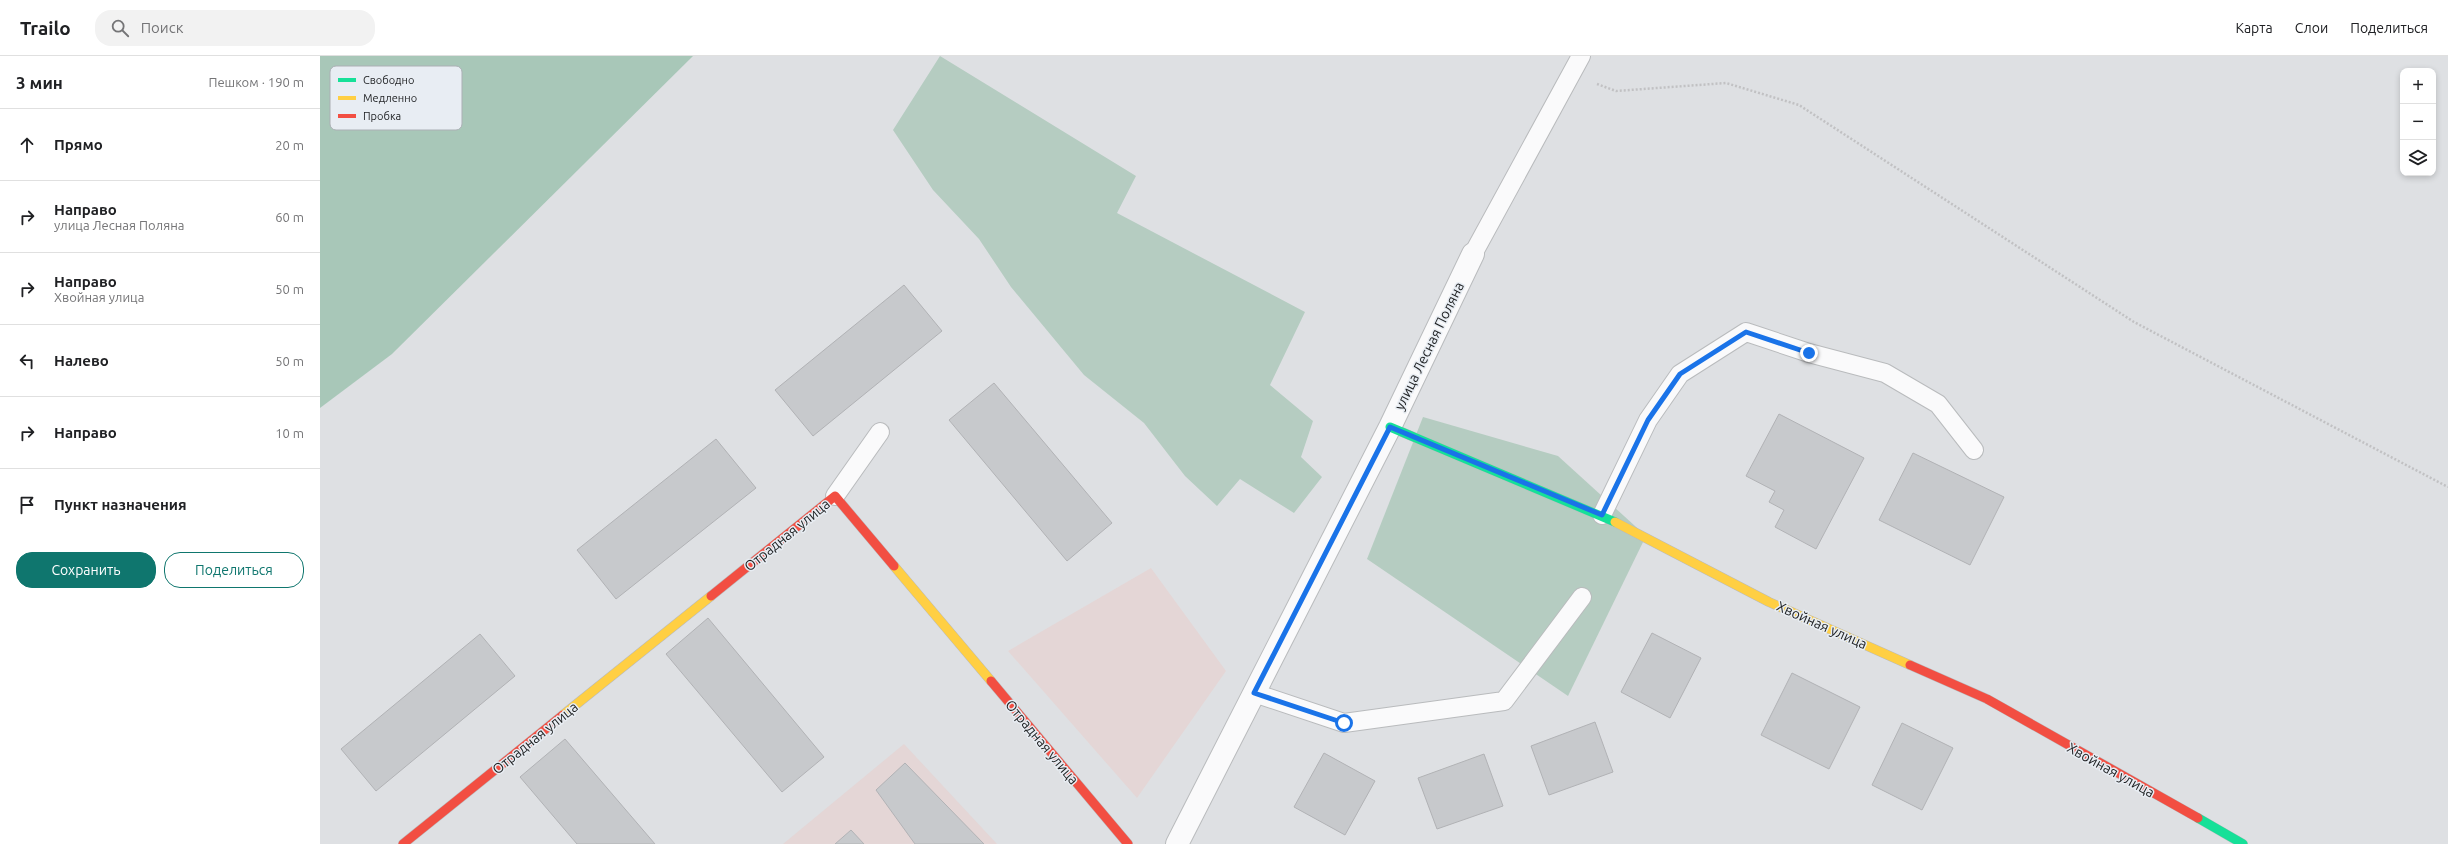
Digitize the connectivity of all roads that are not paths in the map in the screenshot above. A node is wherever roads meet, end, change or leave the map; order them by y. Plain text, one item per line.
1 (1581, 56) edge
2 (1473, 254) joint
3 (1390, 427) junction
4 (880, 432) dead end
5 (1974, 450) dead end
6 (835, 496) junction
7 (1602, 515) junction
8 (1582, 597) dead end
9 (1254, 693) junction
10 (403, 844) edge
11 (1128, 844) edge
12 (1177, 844) edge
13 (2243, 844) edge

1 - 2 lane
2 - 3 street, улица Лесная Поляна
3 - 7 street, Хвойная улица
3 - 9 street, улица Лесная Поляна
4 - 6 lane
5 - 7 lane
6 - 10 street, Отрадная улица
6 - 11 street, Отрадная улица
7 - 13 street, Хвойная улица
8 - 9 lane
9 - 12 street, улица Лесная Поляна

